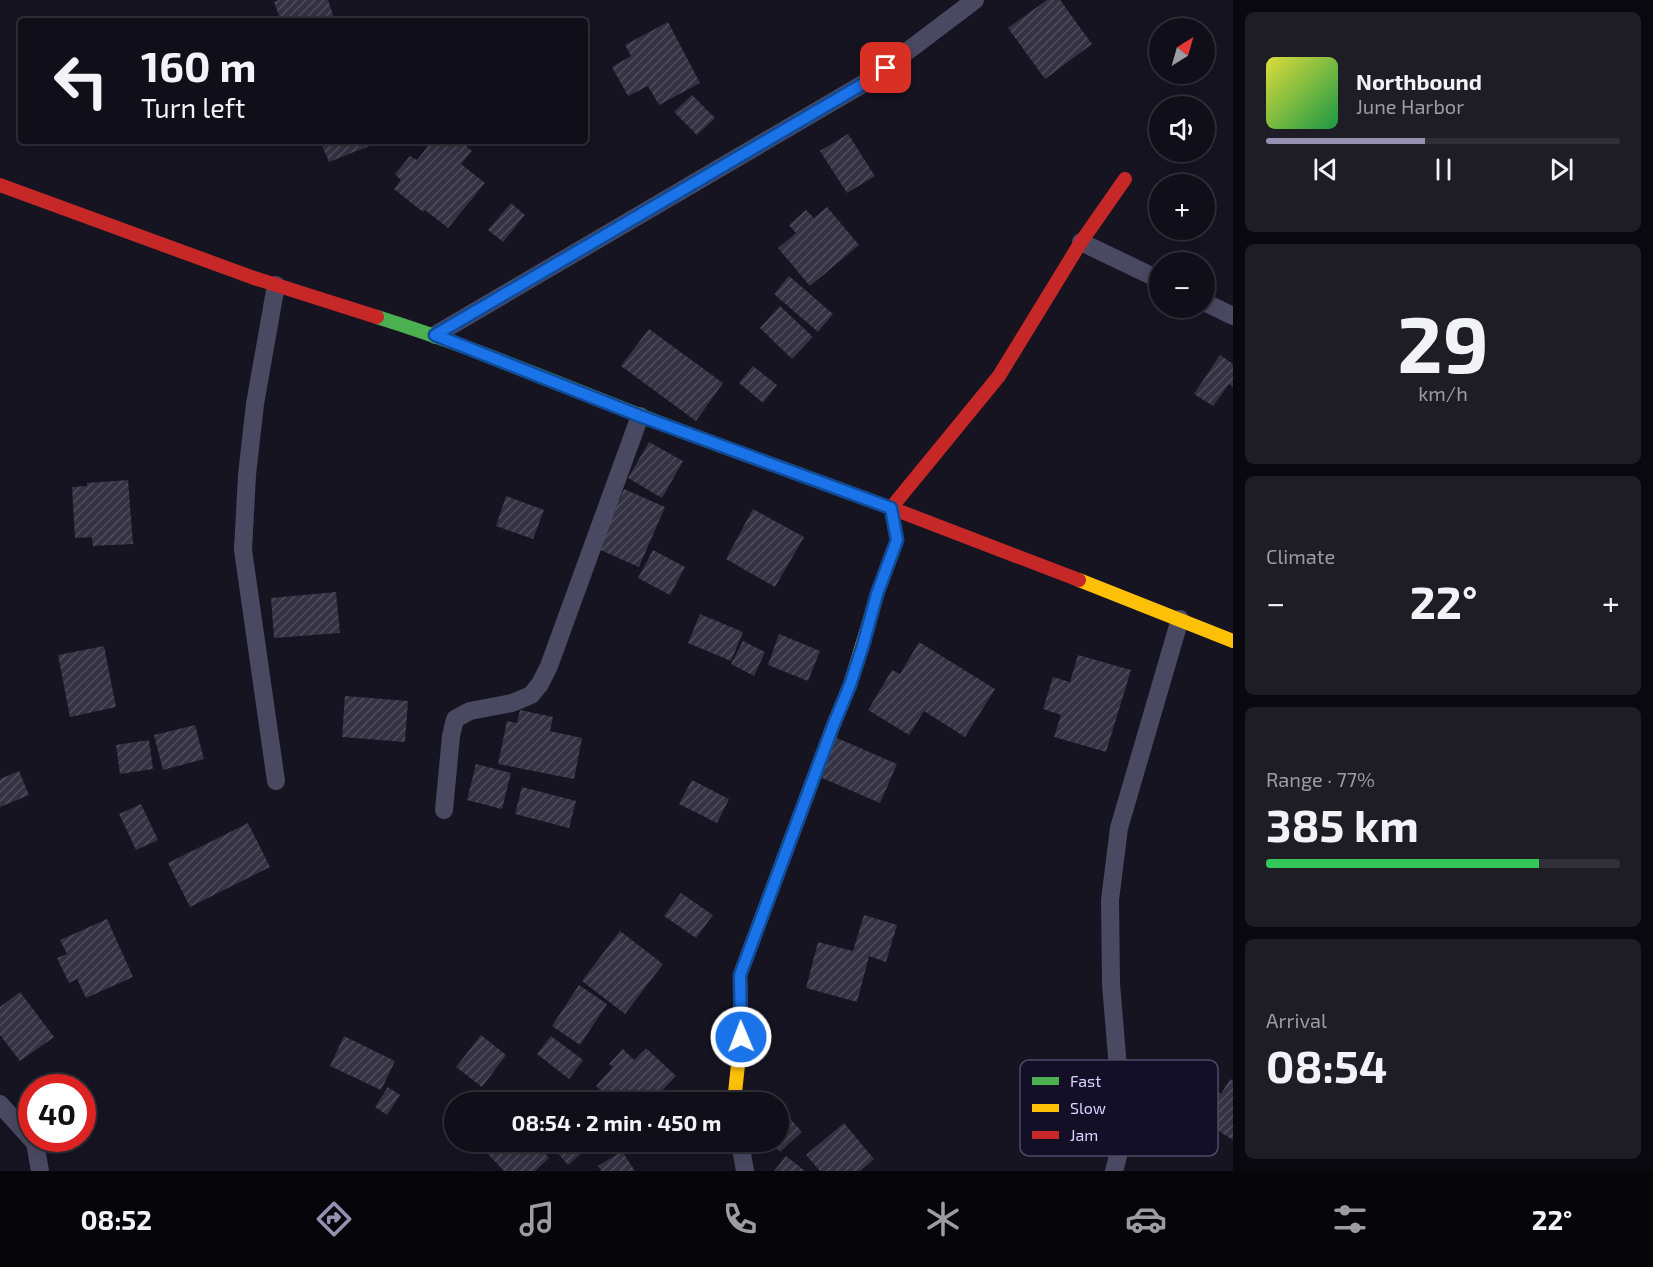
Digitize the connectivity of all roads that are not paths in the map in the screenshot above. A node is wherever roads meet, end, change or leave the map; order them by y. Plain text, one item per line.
1 (975, 0) edge
2 (1125, 179) dead end
3 (0, 185) edge
4 (1081, 242) junction
5 (1149, 275) edge
6 (276, 285) junction
7 (1215, 307) edge
8 (1233, 316) edge
9 (435, 335) junction
10 (640, 416) junction
11 (891, 508) junction
12 (1180, 619) junction
13 (1233, 641) edge
14 (276, 781) dead end
15 (444, 810) dead end
16 (1117, 1060) edge
17 (735, 1092) edge
18 (0, 1104) edge
19 (742, 1152) edge
20 (1118, 1156) edge
21 (40, 1171) edge
22 (745, 1171) edge
23 (1114, 1171) edge

1 - 9 street
2 - 4 street
3 - 6 street
4 - 5 street
4 - 11 street
6 - 9 street
6 - 14 street
7 - 8 street
9 - 10 street
10 - 11 street
10 - 15 street
11 - 12 street
11 - 17 street
12 - 13 street
12 - 16 street
18 - 21 street
19 - 22 street
20 - 23 street

